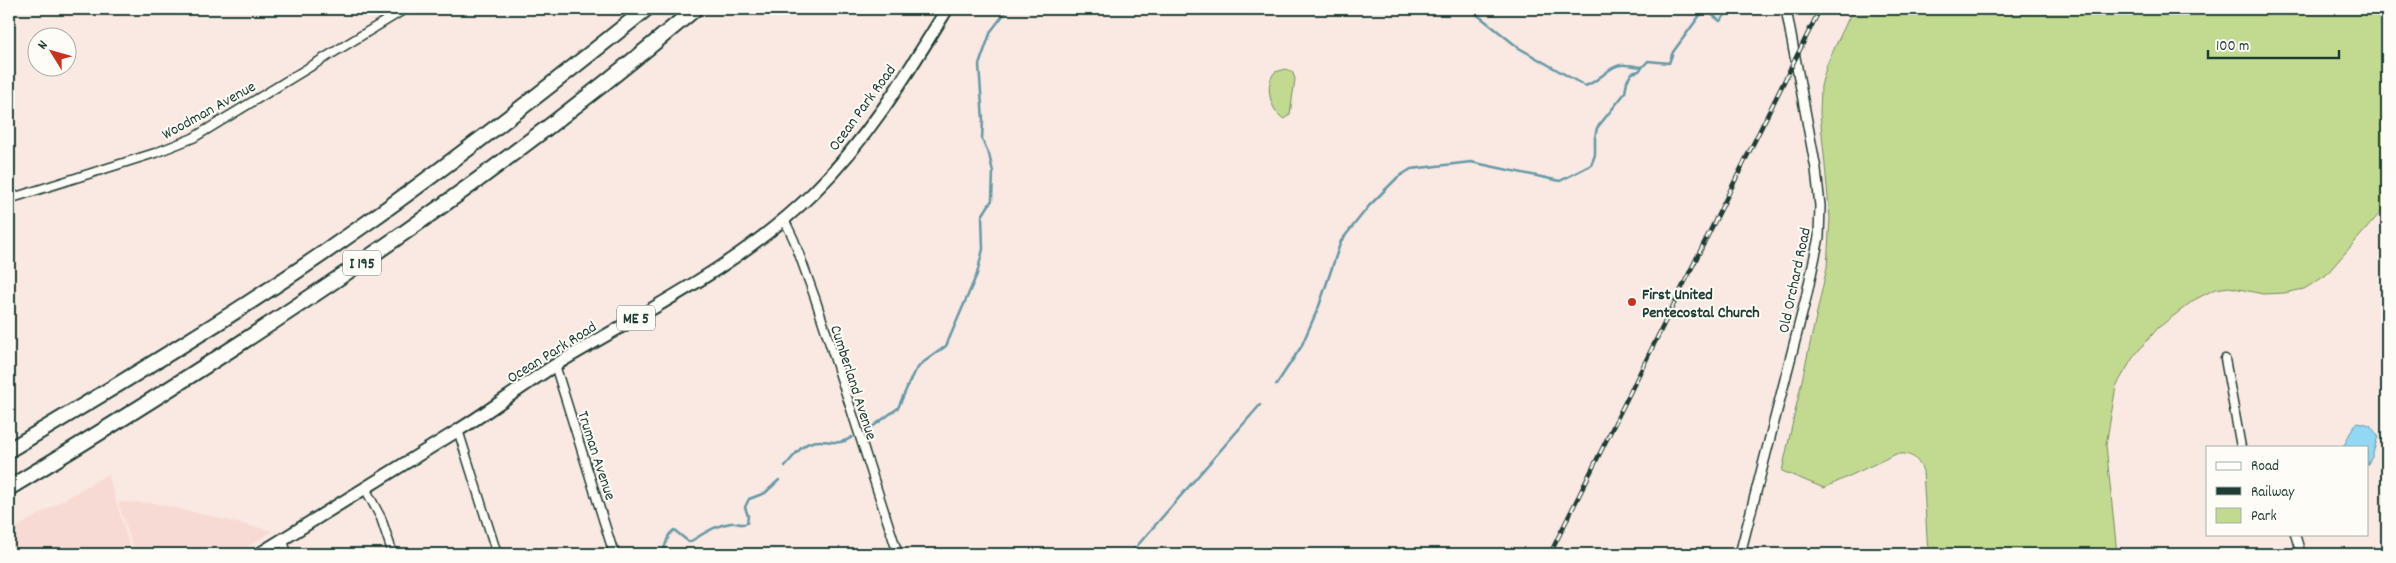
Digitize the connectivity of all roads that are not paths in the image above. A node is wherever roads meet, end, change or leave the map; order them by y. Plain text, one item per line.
1 (405, 9) edge
2 (646, 9) edge
3 (695, 9) edge
4 (946, 9) edge
5 (1786, 9) edge
6 (9, 199) edge
7 (784, 219) junction
8 (2225, 359) dead end
9 (555, 365) junction
10 (458, 430) junction
11 (2240, 446) edge
12 (11, 448) edge
13 (9, 488) edge
14 (365, 488) junction
15 (2296, 536) edge
16 (283, 540) junction
17 (259, 554) edge
18 (287, 554) edge
19 (393, 554) edge
20 (497, 554) edge
21 (614, 554) edge
22 (898, 554) edge
23 (1740, 554) edge
24 (2301, 554) edge

1 - 6 street, Woodman Avenue
2 - 12 highway, I 195
3 - 13 highway, I 195
4 - 7 main road, Ocean Park Road / ME 5
5 - 23 street, Old Orchard Road
7 - 9 main road, Ocean Park Road / ME 5
7 - 22 street, Cumberland Avenue
8 - 11 street
9 - 10 main road, Ocean Park Road / ME 5
9 - 21 street, Truman Avenue
10 - 14 main road, Ocean Park Road / ME 5
10 - 20 street
14 - 16 main road, Ocean Park Road / ME 5
14 - 19 street
15 - 24 street
16 - 17 main road, Ocean Park Road / ME 5
16 - 18 street

